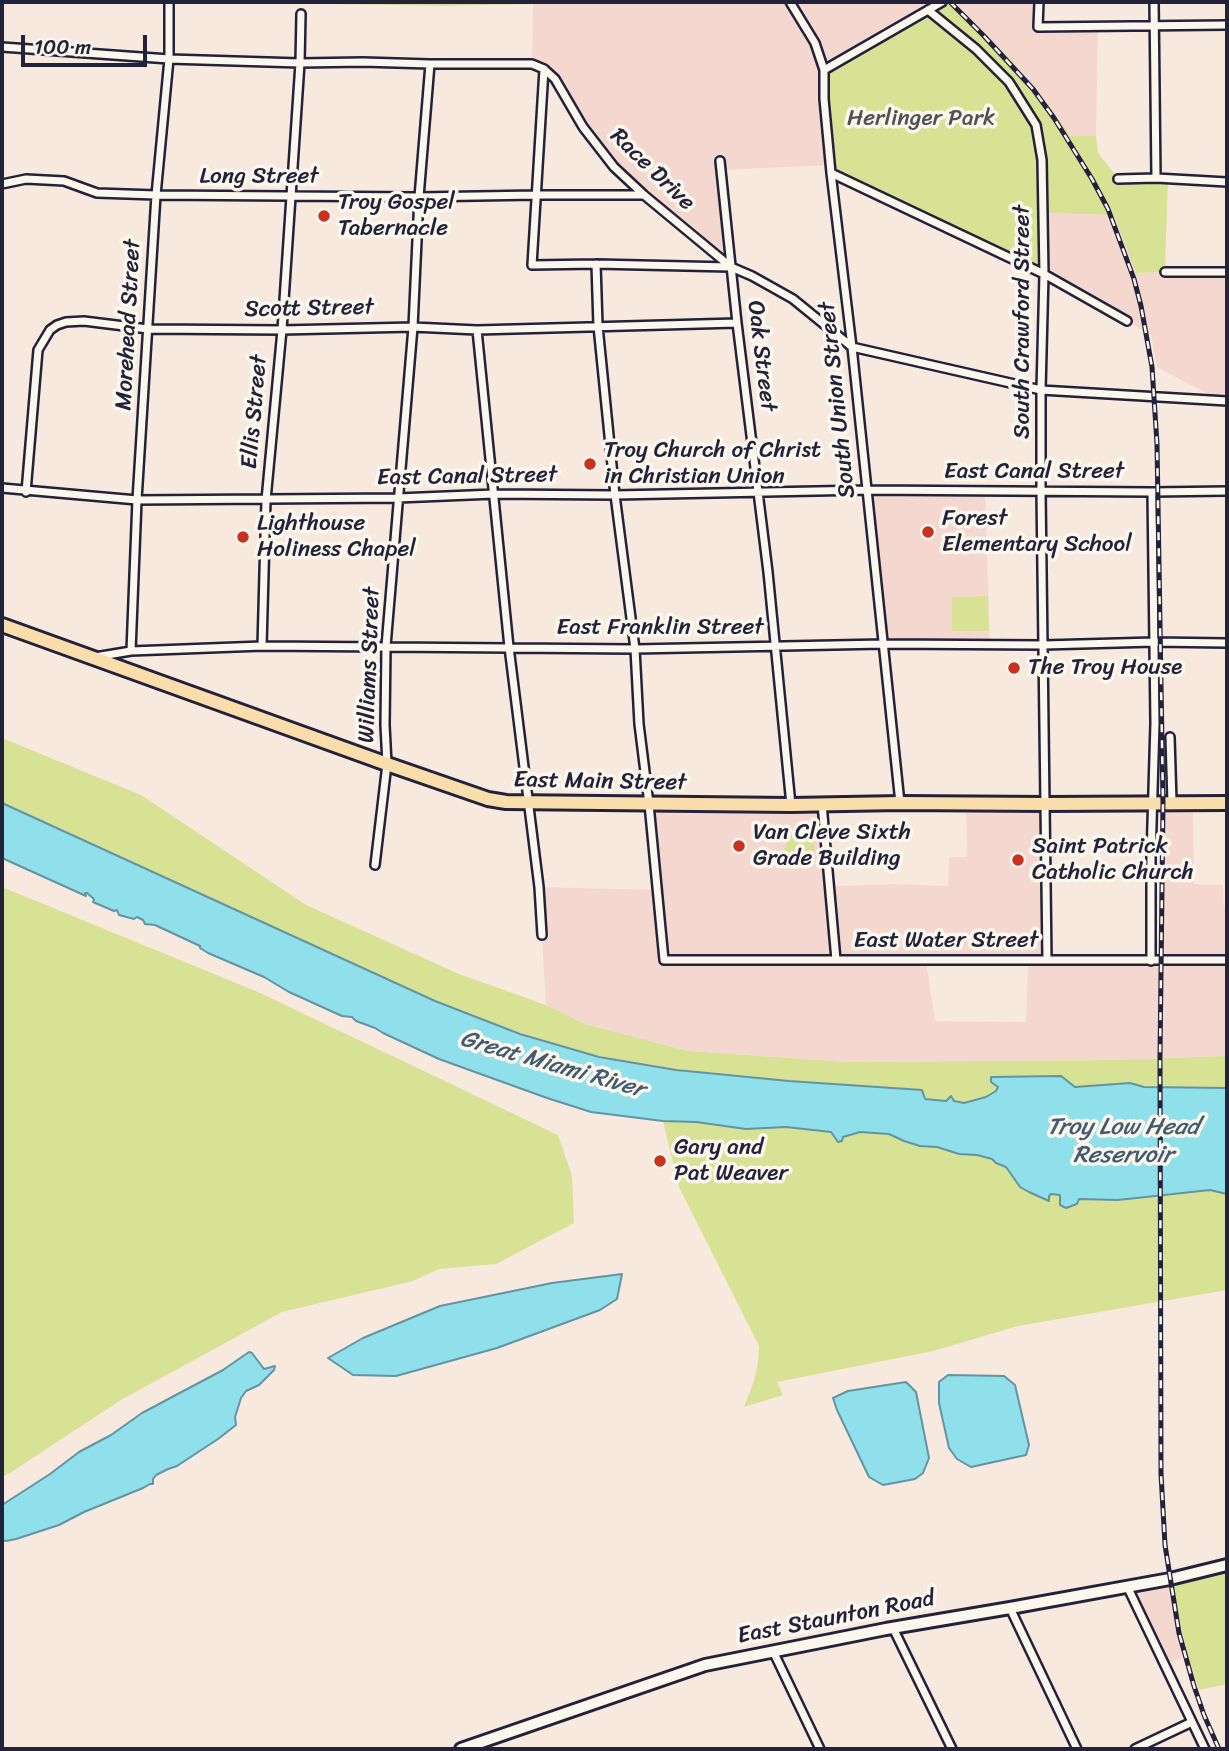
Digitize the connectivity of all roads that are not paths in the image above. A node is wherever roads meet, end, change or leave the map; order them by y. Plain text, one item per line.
1 (169, 2) edge
2 (790, 2) edge
3 (942, 2) edge
4 (1039, 2) edge
5 (1154, 2) edge
6 (928, 10) junction
7 (302, 14) dead end
8 (1227, 25) edge
9 (1155, 27) junction
10 (2, 47) edge
11 (169, 59) junction
12 (300, 63) junction
13 (430, 64) junction
14 (544, 69) junction
15 (824, 70) junction
16 (720, 161) dead end
17 (831, 173) junction
18 (1118, 178) dead end
19 (1156, 178) junction
20 (1227, 182) edge
21 (2, 184) edge
22 (156, 195) junction
23 (537, 195) junction
24 (644, 195) junction
25 (290, 196) junction
26 (419, 197) junction
27 (596, 264) junction
28 (731, 267) junction
29 (1165, 272) dead end
30 (1227, 272) edge
31 (1044, 274) junction
32 (1127, 321) dead end
33 (737, 323) junction
34 (413, 327) junction
35 (598, 327) junction
36 (148, 329) junction
37 (282, 330) junction
38 (477, 330) junction
39 (852, 347) junction
40 (1041, 390) junction
41 (1227, 401) edge
42 (2, 488) edge
43 (866, 490) junction
44 (759, 491) junction
45 (1227, 491) edge
46 (26, 492) junction
47 (1041, 492) junction
48 (1152, 492) junction
49 (494, 494) junction
50 (615, 495) junction
51 (398, 498) junction
52 (137, 500) junction
53 (266, 500) junction
54 (2, 625) edge
55 (1154, 642) junction
56 (1227, 643) edge
57 (883, 644) junction
58 (1044, 645) junction
59 (262, 646) junction
60 (386, 646) junction
61 (776, 646) junction
62 (509, 647) junction
63 (635, 649) junction
64 (131, 652) junction
65 (92, 657) junction
66 (1170, 737) dead end
67 (387, 764) junction
68 (1172, 802) junction
69 (528, 803) junction
70 (900, 803) junction
71 (1154, 803) junction
72 (1227, 803) edge
73 (649, 804) junction
74 (821, 804) junction
75 (1046, 804) junction
76 (791, 806) junction
77 (375, 864) dead end
78 (542, 935) dead end
79 (836, 960) junction
80 (1047, 960) junction
81 (1227, 960) edge
82 (1151, 961) junction
83 (1227, 1565) edge
84 (1127, 1586) junction
85 (1010, 1608) junction
86 (893, 1628) junction
87 (774, 1651) junction
88 (1192, 1723) junction
89 (461, 1749) edge
90 (820, 1749) edge
91 (951, 1749) edge
92 (1077, 1749) edge
93 (1136, 1749) edge
94 (1205, 1749) edge

1 - 11 street, Morehead Street
2 - 15 street, South Union Street
3 - 6 street
4 - 9 street
5 - 9 street
6 - 15 street
6 - 31 street, South Crawford Street
7 - 12 street, Ellis Street
8 - 9 street
9 - 19 street
10 - 11 street
11 - 12 street
11 - 22 street, Morehead Street
12 - 13 street
12 - 25 street, Ellis Street
13 - 14 street
13 - 26 street, Williams Street
14 - 23 street
14 - 24 street, Race Drive
15 - 17 street, South Union Street
16 - 28 street, Oak Street
17 - 31 street
17 - 39 street, South Union Street
18 - 19 street
19 - 20 street
21 - 22 street, Long Street
22 - 25 street, Long Street
22 - 36 street, Morehead Street
23 - 24 street, Long Street
23 - 26 street, Long Street
23 - 27 street
24 - 28 street, Race Drive
25 - 26 street, Long Street
25 - 37 street, Ellis Street
26 - 34 street, Williams Street
27 - 28 street
27 - 35 street
28 - 33 street, Oak Street
28 - 39 street, Race Drive
29 - 30 street
31 - 32 street
31 - 40 street, South Crawford Street
33 - 35 street, Scott Street
33 - 44 street, Oak Street
34 - 37 street, Scott Street
34 - 38 street, Scott Street
34 - 51 street, Williams Street
35 - 38 street, Scott Street
35 - 50 street
36 - 37 street, Scott Street
36 - 46 street, Scott Street
36 - 52 street, Morehead Street
37 - 53 street, Ellis Street
38 - 49 street
39 - 40 street, Race Drive
39 - 43 street, South Union Street
40 - 41 street, Race Drive
40 - 47 street, South Crawford Street
42 - 46 street, East Canal Street
43 - 44 street, East Canal Street
43 - 47 street, East Canal Street
43 - 57 street, South Union Street
44 - 50 street, East Canal Street
44 - 61 street, Oak Street
45 - 48 street, East Canal Street
46 - 52 street, East Canal Street
47 - 48 street, East Canal Street
47 - 58 street, South Crawford Street
48 - 55 street
49 - 50 street, East Canal Street
49 - 51 street, East Canal Street
49 - 62 street
50 - 63 street
51 - 53 street, East Canal Street
51 - 60 street, Williams Street
52 - 53 street, East Canal Street
52 - 64 street, Morehead Street
53 - 59 street, Ellis Street
54 - 65 main road, East Main Street
55 - 56 street, East Franklin Street
55 - 58 street, East Franklin Street
55 - 71 street
57 - 58 street, East Franklin Street
57 - 61 street, East Franklin Street
57 - 70 street, South Union Street
58 - 75 street, South Crawford Street
59 - 60 street, East Franklin Street
59 - 64 street, East Franklin Street
60 - 62 street, East Franklin Street
60 - 67 street, Williams Street
61 - 63 street, East Franklin Street
61 - 76 street, Oak Street
62 - 63 street, East Franklin Street
62 - 69 street
63 - 73 street
64 - 65 street, East Franklin Street
65 - 67 main road, East Main Street
66 - 68 street
67 - 69 main road, East Main Street
67 - 77 street, Williams Street
68 - 71 main road, East Main Street
68 - 72 main road, East Main Street
69 - 73 main road, East Main Street
69 - 78 street
70 - 74 main road, East Main Street
70 - 75 main road, East Main Street
71 - 75 main road, East Main Street
71 - 82 street
73 - 76 main road, East Main Street
73 - 79 street, East Water Street
74 - 76 main road, East Main Street
74 - 79 street
75 - 80 street, South Crawford Street
79 - 80 street, East Water Street
80 - 82 street, East Water Street
81 - 82 street, East Water Street
83 - 84 main road, East Staunton Road
84 - 85 main road, East Staunton Road
84 - 88 street
85 - 86 main road, East Staunton Road
85 - 92 street
86 - 87 main road, East Staunton Road
86 - 91 street
87 - 89 main road, East Staunton Road
87 - 90 street
88 - 93 street
88 - 94 street

